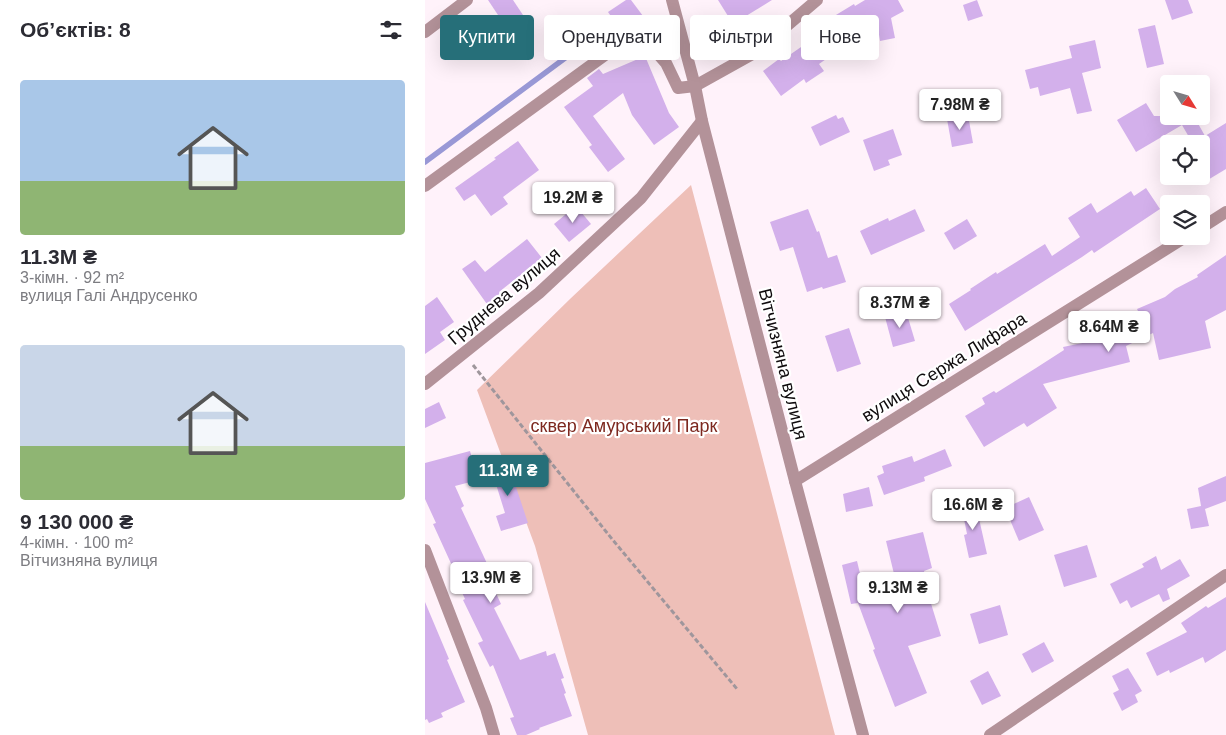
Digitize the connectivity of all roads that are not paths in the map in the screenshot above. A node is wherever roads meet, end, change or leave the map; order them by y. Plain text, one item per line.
1 (467, 0) edge
2 (671, 0) edge
3 (817, 0) edge
4 (425, 32) edge
5 (695, 86) junction
6 (702, 121) junction
7 (425, 186) edge
8 (1226, 212) edge
9 (1210, 222) edge
10 (1173, 245) edge
11 (425, 384) edge
12 (795, 481) junction
13 (425, 550) edge
14 (1226, 575) edge
15 (494, 735) edge
16 (863, 735) edge
17 (990, 735) edge

1 - 4 street
2 - 5 street, Вітчизняна вулиця
3 - 5 street
5 - 6 street, Вітчизняна вулиця
5 - 7 street
6 - 11 street, Груднева вулиця
6 - 12 street, Вітчизняна вулиця
8 - 9 street
10 - 12 street, вулиця Сержа Лифара
12 - 16 street, Вітчизняна вулиця
13 - 15 street
14 - 17 street

